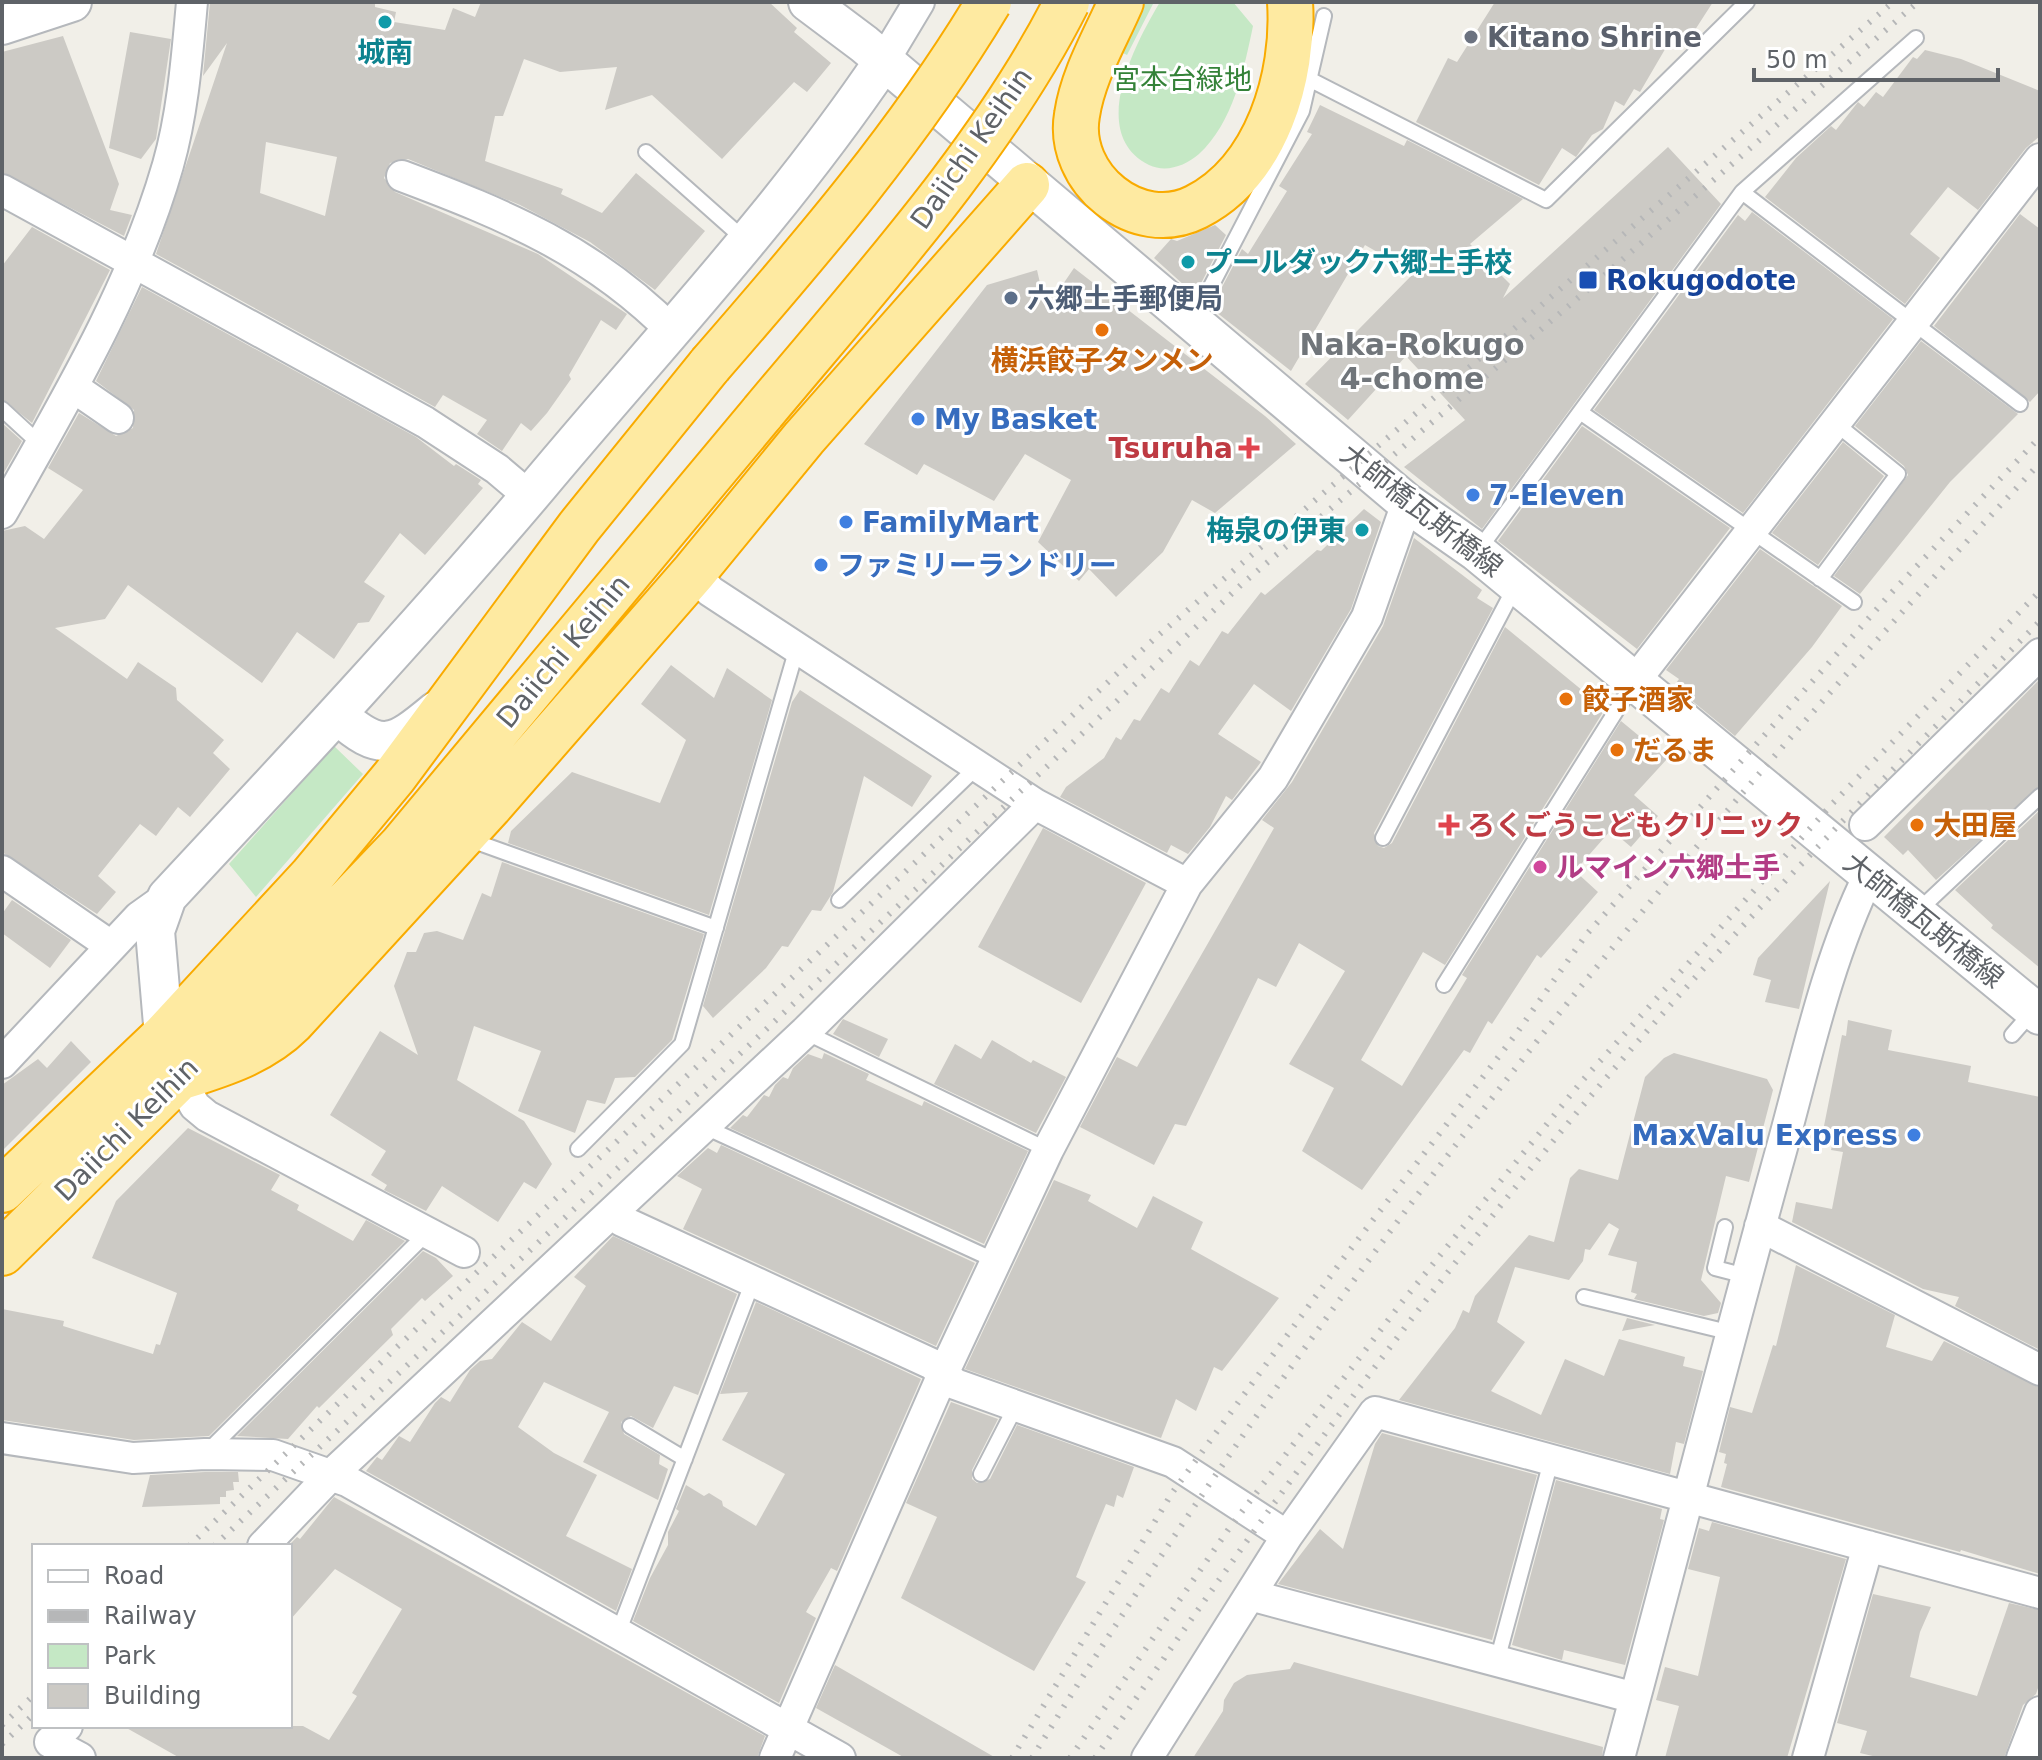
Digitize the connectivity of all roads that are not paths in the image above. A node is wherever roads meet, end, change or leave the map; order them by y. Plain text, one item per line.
1 (72, 2) edge
2 (192, 2) edge
3 (808, 2) edge
4 (919, 2) edge
5 (989, 2) edge
6 (1067, 2) edge
7 (1121, 2) edge
8 (1747, 2) edge
9 (1307, 9) edge
10 (2, 25) edge
11 (1916, 38) dead end
12 (883, 62) junction
13 (1309, 79) junction
14 (646, 152) dead end
15 (2040, 159) edge
16 (402, 176) dead end
17 (1027, 185) junction
18 (2, 190) edge
19 (1742, 192) junction
20 (748, 243) junction
21 (132, 262) junction
22 (1193, 322) junction
23 (1914, 322) junction
24 (673, 332) junction
25 (73, 387) junction
26 (2020, 404) dead end
27 (2, 409) edge
28 (1580, 412) junction
29 (118, 418) dead end
30 (1835, 423) junction
31 (40, 444) junction
32 (530, 497) junction
33 (1407, 503) junction
34 (2, 513) edge
35 (1750, 533) junction
36 (1477, 552) junction
37 (694, 572) junction
38 (1820, 579) junction
39 (1516, 585) junction
40 (1854, 602) dead end
41 (797, 648) junction
42 (2040, 654) edge
43 (1634, 682) junction
44 (452, 699) junction
45 (338, 715) junction
46 (978, 766) junction
47 (2040, 796) edge
48 (1035, 804) junction
49 (1865, 825) dead end
50 (462, 837) junction
51 (1383, 838) dead end
52 (2, 871) edge
53 (1869, 875) junction
54 (1187, 884) junction
55 (167, 897) junction
56 (839, 900) dead end
57 (1916, 913) junction
58 (716, 928) junction
59 (111, 946) junction
60 (1444, 985) dead end
61 (2029, 1020) edge
62 (805, 1032) junction
63 (164, 1036) junction
64 (2, 1063) edge
65 (179, 1078) junction
66 (705, 1127) junction
67 (578, 1149) dead end
68 (1048, 1150) junction
69 (2, 1190) edge
70 (614, 1213) junction
71 (1760, 1226) junction
72 (1725, 1227) dead end
73 (428, 1232) junction
74 (464, 1252) dead end
75 (2, 1253) edge
76 (996, 1261) junction
77 (1746, 1276) junction
78 (753, 1281) junction
79 (1584, 1297) dead end
80 (1732, 1333) junction
81 (2040, 1370) edge
82 (943, 1374) junction
83 (1016, 1406) junction
84 (630, 1426) dead end
85 (2, 1438) edge
86 (205, 1454) junction
87 (685, 1459) junction
88 (1551, 1461) junction
89 (981, 1474) dead end
90 (331, 1475) junction
91 (1689, 1498) junction
92 (1287, 1536) junction
93 (265, 1544) edge
94 (1868, 1546) junction
95 (2040, 1593) edge
96 (1250, 1595) junction
97 (618, 1633) junction
98 (1497, 1661) junction
99 (1635, 1698) junction
100 (2040, 1712) edge
101 (787, 1728) junction
102 (50, 1742) edge
103 (80, 1758) edge
104 (775, 1758) edge
105 (840, 1758) edge
106 (1147, 1758) edge
107 (1619, 1758) edge
108 (1808, 1758) edge
109 (2022, 1758) edge

1 - 10 street
2 - 21 street
3 - 12 street, 大師橋瓦斯橋線
4 - 12 street
5 - 44 highway, Daiichi Keihin, bridge
6 - 65 highway, Daiichi Keihin, bridge
7 - 9 highway
8 - 13 lane
9 - 13 lane
11 - 19 lane
12 - 17 street, 大師橋瓦斯橋線
12 - 20 street
13 - 22 lane
14 - 20 lane
15 - 23 street
16 - 24 street
17 - 22 street, 大師橋瓦斯橋線
17 - 37 highway
18 - 21 street
19 - 23 lane
19 - 28 lane
20 - 24 street
21 - 25 street
21 - 32 street
22 - 33 street, 大師橋瓦斯橋線
23 - 26 lane
23 - 30 street
24 - 32 street
25 - 29 street
25 - 31 street
27 - 31 lane
28 - 35 lane
28 - 36 lane
30 - 35 street
30 - 38 lane
31 - 34 street
32 - 45 street
33 - 36 street, 大師橋瓦斯橋線
33 - 54 street
35 - 38 lane
35 - 43 street
36 - 39 street, 大師橋瓦斯橋線
37 - 41 street
37 - 50 highway
38 - 40 lane
39 - 43 street, 大師橋瓦斯橋線
39 - 51 lane
41 - 46 street
41 - 58 lane
42 - 49 street
43 - 53 street, 大師橋瓦斯橋線
43 - 60 lane
44 - 45 street
44 - 63 highway, Daiichi Keihin
45 - 55 street
46 - 48 street
46 - 56 lane
47 - 57 lane
48 - 54 street
48 - 62 street
50 - 58 lane
50 - 65 highway
52 - 59 street
53 - 57 street, 大師橋瓦斯橋線
53 - 71 street
54 - 68 street
55 - 59 street
55 - 63 street
57 - 61 street, 大師橋瓦斯橋線
58 - 67 lane
59 - 64 street
62 - 66 street
62 - 68 lane
63 - 65 street
63 - 69 highway, Daiichi Keihin
65 - 73 street
65 - 75 highway, Daiichi Keihin
66 - 70 street
66 - 76 lane
68 - 76 street
70 - 78 street
70 - 90 street
71 - 77 street
71 - 81 street
72 - 77 lane
73 - 74 street
73 - 86 lane
76 - 82 street
77 - 80 street
78 - 82 street
78 - 87 lane
79 - 80 lane
80 - 91 street
82 - 83 street
82 - 101 street
83 - 89 lane
83 - 92 street
84 - 87 lane
85 - 86 street
86 - 90 street
87 - 97 lane
88 - 91 street
88 - 92 street
88 - 98 lane
90 - 93 street
90 - 97 street
91 - 94 street
91 - 99 street
92 - 96 street
94 - 95 street
94 - 108 street
96 - 98 street
96 - 106 street
97 - 101 street
98 - 99 street
99 - 107 street
100 - 109 street
101 - 104 street
101 - 105 street
102 - 103 street

